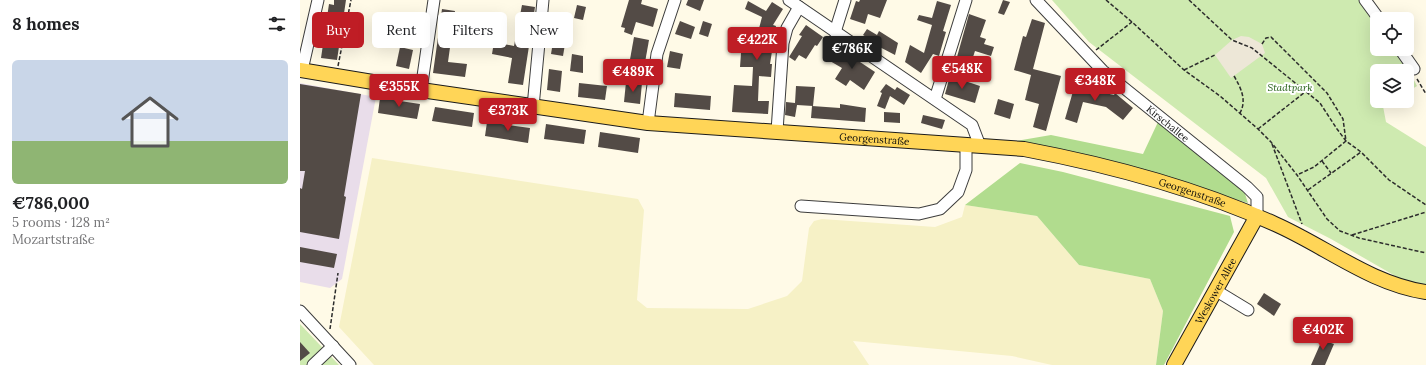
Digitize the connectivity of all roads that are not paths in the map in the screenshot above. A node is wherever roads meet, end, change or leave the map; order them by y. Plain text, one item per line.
1 (318, 0) edge
2 (434, 0) edge
3 (543, 0) edge
4 (675, 0) edge
5 (789, 0) edge
6 (846, 0) edge
7 (966, 0) edge
8 (1036, 0) edge
9 (1365, 0) edge
10 (799, 7) junction
11 (1374, 12) edge
12 (835, 32) junction
13 (301, 70) edge
14 (421, 90) junction
15 (935, 99) junction
16 (533, 107) junction
17 (648, 122) junction
18 (777, 131) junction
19 (973, 145) junction
20 (800, 206) dead end
21 (1257, 216) junction
22 (1215, 290) junction
23 (1426, 292) edge
24 (1248, 310) dead end
25 (300, 311) edge
26 (333, 346) junction
27 (313, 365) edge
28 (350, 365) edge
29 (1174, 365) edge

1 - 13 street
2 - 14 street
3 - 16 street
4 - 17 street
5 - 10 street
6 - 12 street
7 - 15 street
8 - 21 street, Kirschallee
9 - 11 street
10 - 12 street
10 - 18 street
12 - 15 street
13 - 14 main road, Georgenstraße
14 - 16 main road, Georgenstraße
15 - 19 street
16 - 17 main road, Georgenstraße
17 - 18 main road, Georgenstraße
18 - 19 main road, Georgenstraße
19 - 20 street
19 - 21 main road, Georgenstraße
21 - 22 main road, Weskower Allee
21 - 23 main road, Georgenstraße
22 - 24 street
22 - 29 main road, Weskower Allee
25 - 26 street
26 - 27 street
26 - 28 street

